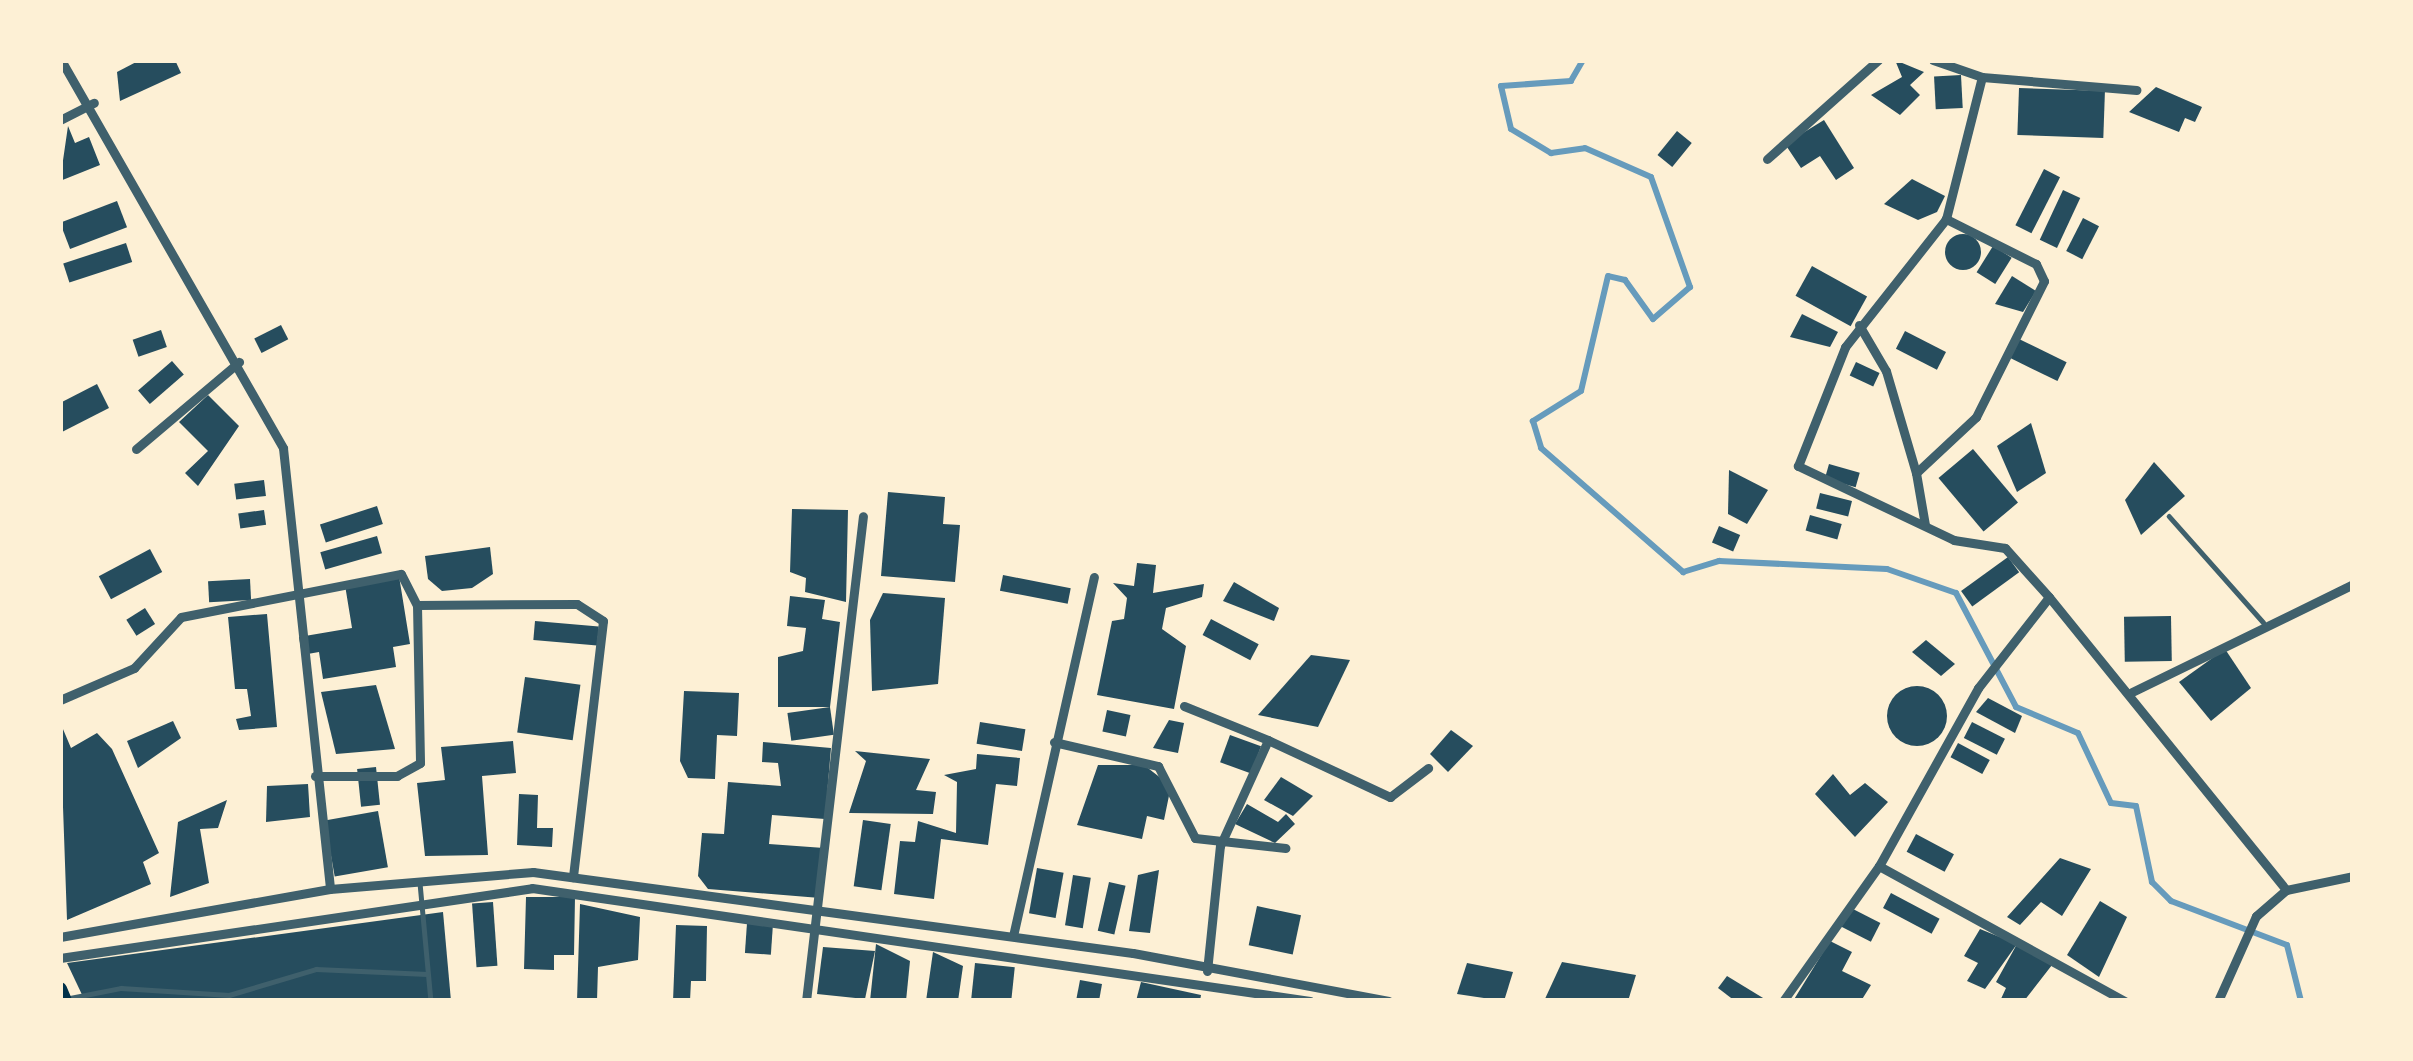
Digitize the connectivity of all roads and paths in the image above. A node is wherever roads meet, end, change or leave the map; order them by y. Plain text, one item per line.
1 (61, 60) edge
2 (1878, 60) edge
3 (1933, 60) edge
4 (1982, 77) junction
5 (2136, 90) dead end
6 (94, 103) junction
7 (60, 120) edge
8 (1767, 159) dead end
9 (1946, 219) junction
10 (1859, 325) junction
11 (239, 362) junction
12 (136, 448) dead end
13 (1916, 473) junction
14 (862, 516) dead end
15 (2169, 516) dead end
16 (1924, 525) junction
17 (1094, 577) dead end
18 (2353, 584) edge
19 (2049, 597) junction
20 (295, 601) junction
21 (417, 605) junction
22 (2263, 622) junction
23 (2132, 692) junction
24 (60, 700) edge
25 (1184, 706) dead end
26 (1268, 740) junction
27 (1054, 742) junction
28 (1428, 768) dead end
29 (315, 776) junction
30 (1220, 847) junction
31 (1286, 848) dead end
32 (1879, 866) junction
33 (2353, 876) edge
34 (573, 877) junction
35 (420, 884) junction
36 (330, 889) junction
37 (2285, 890) junction
38 (422, 901) junction
39 (815, 907) junction
40 (814, 922) junction
41 (1013, 936) junction
42 (60, 937) edge
43 (60, 958) edge
44 (1208, 966) junction
45 (427, 974) junction
46 (1205, 982) junction
47 (63, 996) edge
48 (431, 1001) edge
49 (806, 1001) edge
50 (1310, 1001) edge
51 (1389, 1001) edge
52 (1783, 1001) edge
53 (2125, 1001) edge
54 (2218, 1001) edge

1 - 6 street
2 - 8 street
3 - 4 street
4 - 5 street
4 - 9 street
6 - 7 street
6 - 11 street
9 - 10 street
9 - 13 street
10 - 13 street
10 - 16 street
11 - 12 street
11 - 20 street
13 - 16 street
14 - 39 street
15 - 22 lane
16 - 19 street
17 - 27 street
18 - 22 street
19 - 23 street
19 - 32 street
20 - 21 street
20 - 24 street
20 - 29 street
21 - 29 street
21 - 34 street
22 - 23 street
23 - 37 street
25 - 26 street
26 - 28 street
26 - 30 street
27 - 30 street
27 - 41 street
29 - 36 street
30 - 31 street
30 - 44 street
32 - 52 street
32 - 53 street
33 - 37 street
34 - 35 street
34 - 39 street
35 - 36 street
35 - 38 lane
36 - 42 street
37 - 54 street
38 - 40 street
38 - 43 street
38 - 45 lane
39 - 40 street
39 - 41 street
40 - 46 street
40 - 49 street
41 - 44 street
44 - 46 street
44 - 51 street
45 - 47 lane
45 - 48 lane
46 - 50 street

